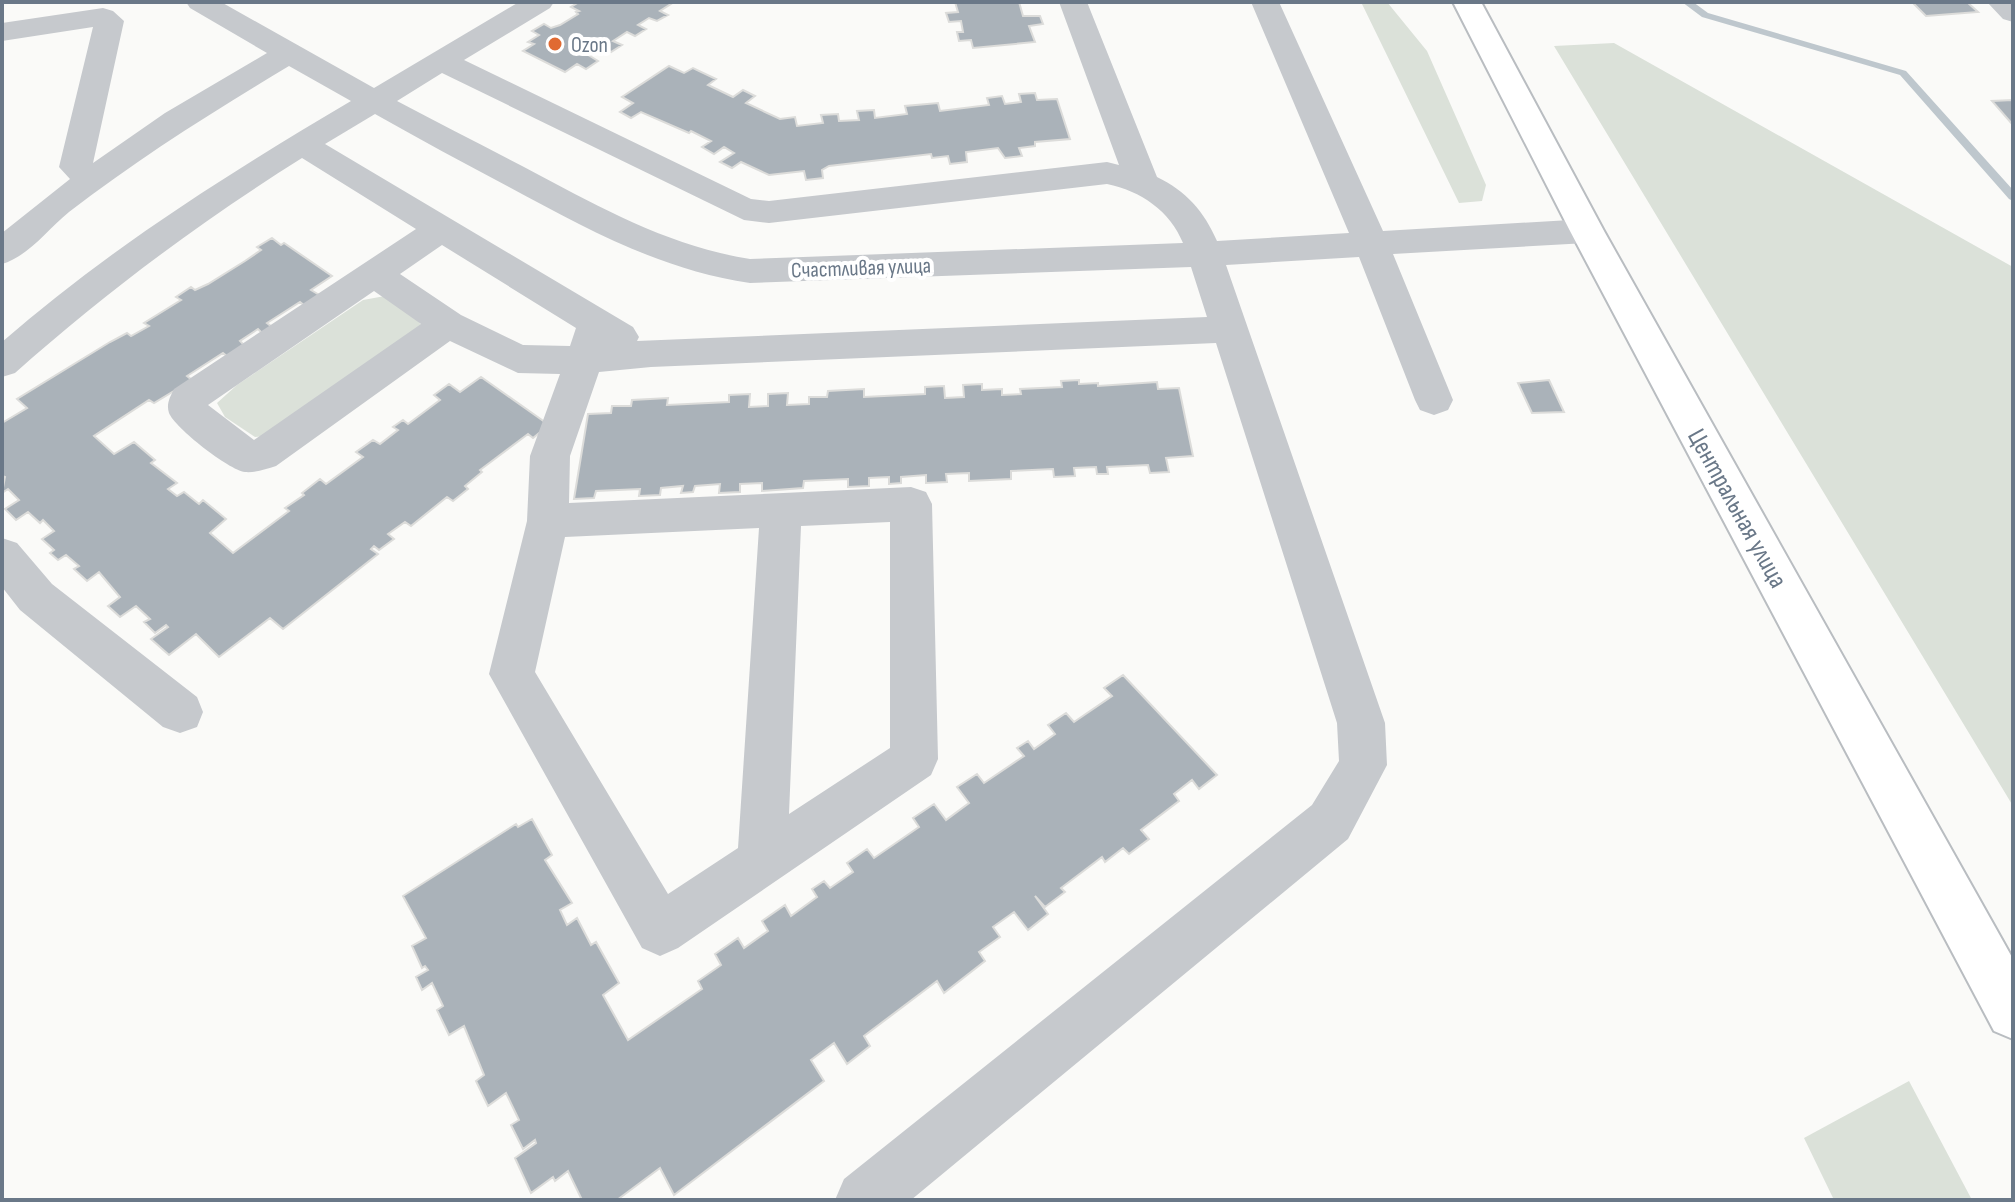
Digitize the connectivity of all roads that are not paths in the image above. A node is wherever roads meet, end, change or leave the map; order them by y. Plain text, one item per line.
1 (200, 2) edge
2 (540, 2) edge
3 (1073, 2) edge
4 (1265, 2) edge
5 (1467, 2) edge
6 (2001, 2) edge
7 (2013, 13) edge
8 (8, 39) edge
9 (288, 54) junction
10 (443, 62) junction
11 (374, 103) junction
12 (302, 144) junction
13 (93, 179) junction
14 (1143, 185) junction
15 (441, 229) junction
16 (1587, 231) junction
17 (1370, 246) junction
18 (2, 252) edge
19 (1205, 254) junction
20 (374, 274) junction
21 (448, 324) junction
22 (1230, 329) junction
23 (589, 342) junction
24 (2, 363) edge
25 (1434, 400) dead end
26 (781, 510) junction
27 (548, 521) junction
28 (2, 556) edge
29 (180, 712) dead end
30 (762, 862) junction
31 (2013, 1012) edge
32 (865, 1200) edge

1 - 9 street, Счастливая улица
2 - 10 street
3 - 14 street
4 - 17 street
5 - 16 main road, Центральная улица
6 - 7 street
8 - 13 street
9 - 11 street, Счастливая улица
9 - 13 street
10 - 11 street
10 - 14 street
11 - 12 street
11 - 19 street, Счастливая улица
12 - 15 street
12 - 24 street
13 - 18 street
14 - 19 street
15 - 20 street
15 - 23 street
16 - 17 street, Счастливая улица
16 - 31 main road, Центральная улица
17 - 19 street, Счастливая улица
17 - 25 street
19 - 22 street
20 - 21 street
20 - 21 street
21 - 23 street
22 - 23 street
22 - 32 street
23 - 27 street
26 - 27 street
26 - 30 street
26 - 30 street
27 - 30 street
28 - 29 street

